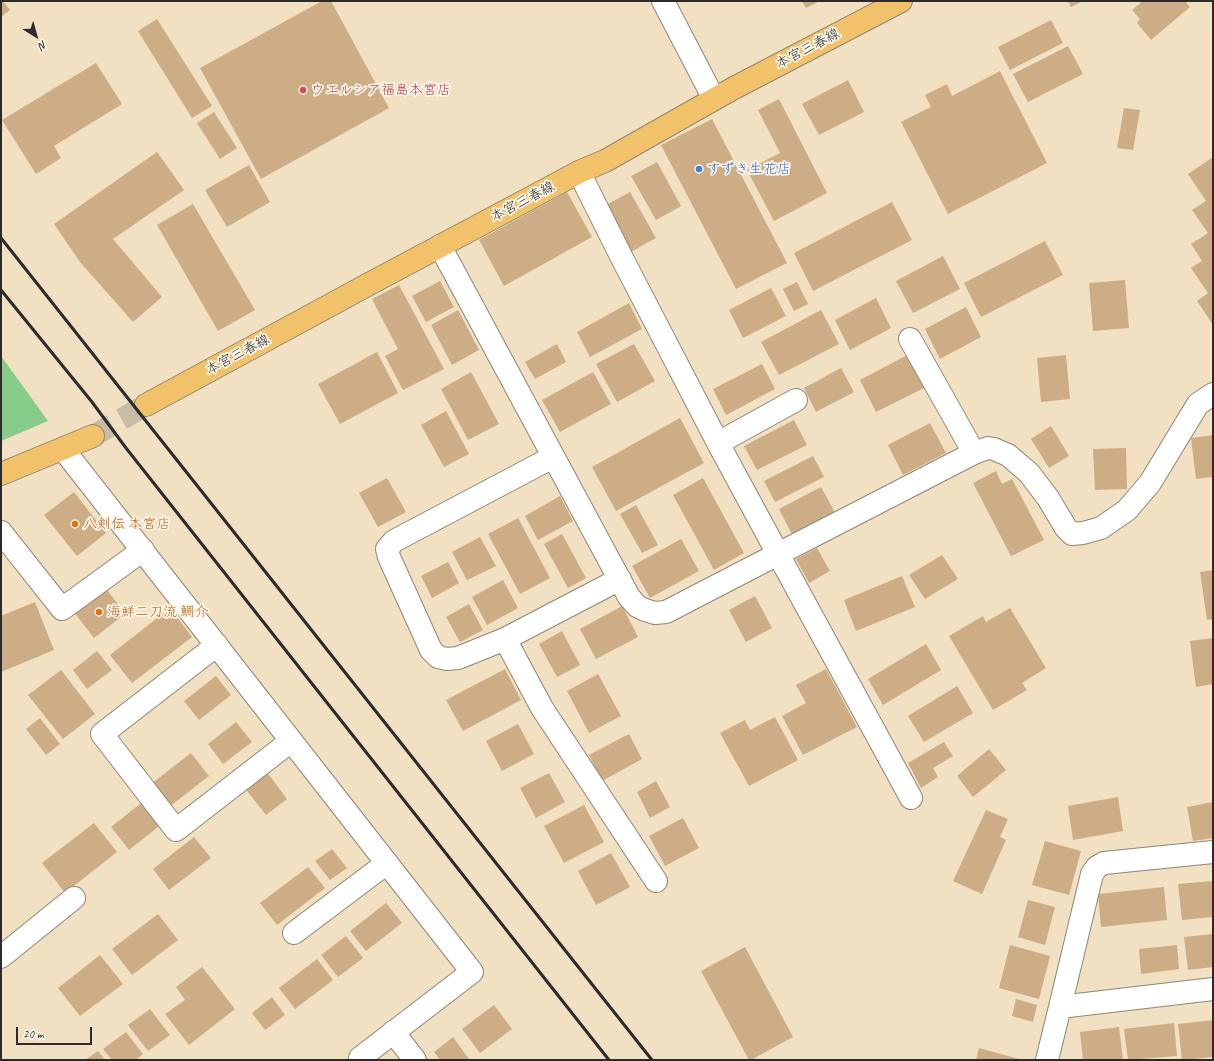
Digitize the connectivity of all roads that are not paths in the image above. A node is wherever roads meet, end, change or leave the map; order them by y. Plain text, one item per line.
1 (663, 1) edge
2 (901, 1) edge
3 (714, 99) junction
4 (580, 172) junction
5 (440, 246) junction
6 (910, 340) dead end
7 (1213, 394) edge
8 (796, 400) dead end
9 (146, 405) tunnel mouth
10 (93, 436) tunnel mouth
11 (718, 443) junction
12 (63, 449) junction
13 (974, 453) junction
14 (553, 457) junction
15 (1, 474) edge
16 (1, 532) edge
17 (142, 550) junction
18 (778, 554) junction
19 (620, 579) junction
20 (505, 639) junction
21 (217, 645) junction
22 (291, 741) junction
23 (911, 798) dead end
24 (1213, 852) edge
25 (387, 863) junction
26 (656, 881) dead end
27 (74, 898) dead end
28 (294, 933) dead end
29 (1, 957) edge
30 (1213, 989) edge
31 (1060, 1007) junction
32 (393, 1032) junction
33 (360, 1058) dead end
34 (415, 1060) edge
35 (1047, 1060) edge

1 - 3 street
2 - 3 main road, 本宮三春線
3 - 4 main road, 本宮三春線
4 - 5 main road, 本宮三春線
4 - 11 street
5 - 9 main road, 本宮三春線
5 - 14 street
6 - 13 street
7 - 13 street
8 - 11 street
10 - 12 main road
11 - 18 street
12 - 15 main road
12 - 17 street
13 - 18 street
14 - 19 street
14 - 20 street
16 - 17 street
17 - 21 street
18 - 19 street
18 - 23 street
19 - 20 street
20 - 26 street
21 - 22 street
21 - 22 street
22 - 25 street
24 - 31 street
25 - 28 street
25 - 32 street
27 - 29 street
30 - 31 street
31 - 35 street
32 - 33 street
32 - 34 street

